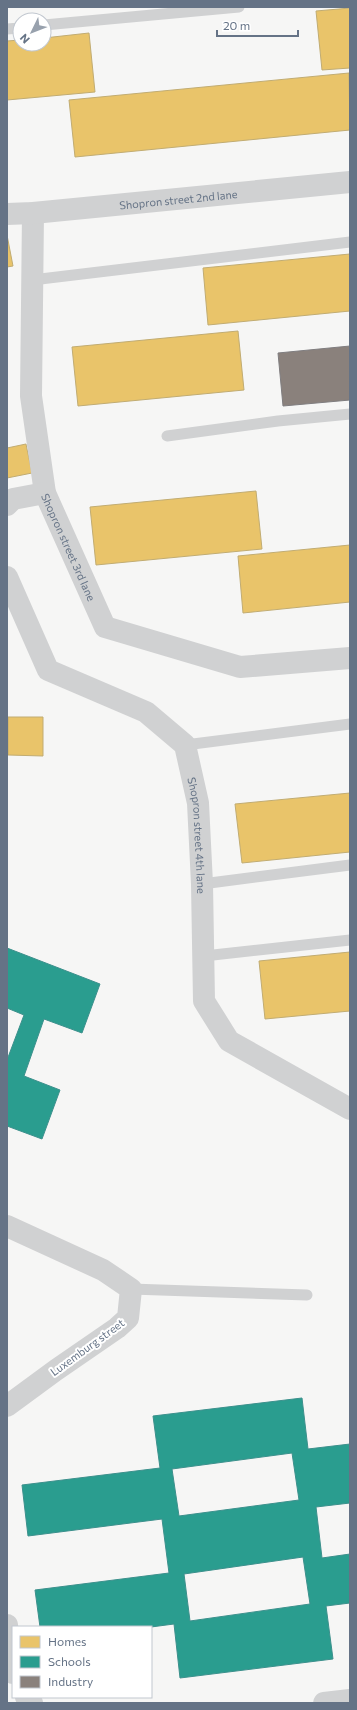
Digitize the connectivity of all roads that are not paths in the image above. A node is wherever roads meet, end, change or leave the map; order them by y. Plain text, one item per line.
1 (239, 7) edge
2 (52, 25) edge
3 (350, 182) edge
4 (32, 213) junction
5 (7, 214) edge
6 (350, 242) edge
7 (32, 280) junction
8 (350, 414) edge
9 (167, 436) dead end
10 (44, 493) junction
11 (7, 505) edge
12 (7, 577) edge
13 (350, 658) edge
14 (350, 724) edge
15 (185, 745) junction
16 (350, 864) edge
17 (202, 884) junction
18 (350, 940) edge
19 (204, 956) junction
20 (350, 1109) edge
21 (7, 1226) edge
22 (131, 1289) junction
23 (307, 1295) dead end
24 (7, 1406) edge
25 (7, 1625) edge
26 (12, 1665) edge
27 (350, 1700) edge
28 (324, 1703) edge

1 - 2 lane
3 - 4 street, Shopron street 2nd lane
4 - 5 street, Shopron street 2nd lane
4 - 7 street, Shopron street 3rd lane
6 - 7 lane
7 - 10 street, Shopron street 3rd lane
8 - 9 lane
10 - 11 street
10 - 13 street, Shopron street 3rd lane
12 - 15 street
14 - 15 lane
15 - 17 street, Shopron street 4th lane
16 - 17 lane
17 - 19 street, Shopron street 4th lane
18 - 19 lane
19 - 20 street, Shopron street 4th lane
21 - 22 street
22 - 23 lane
22 - 24 street, Luxemburg street
25 - 26 street
27 - 28 street

